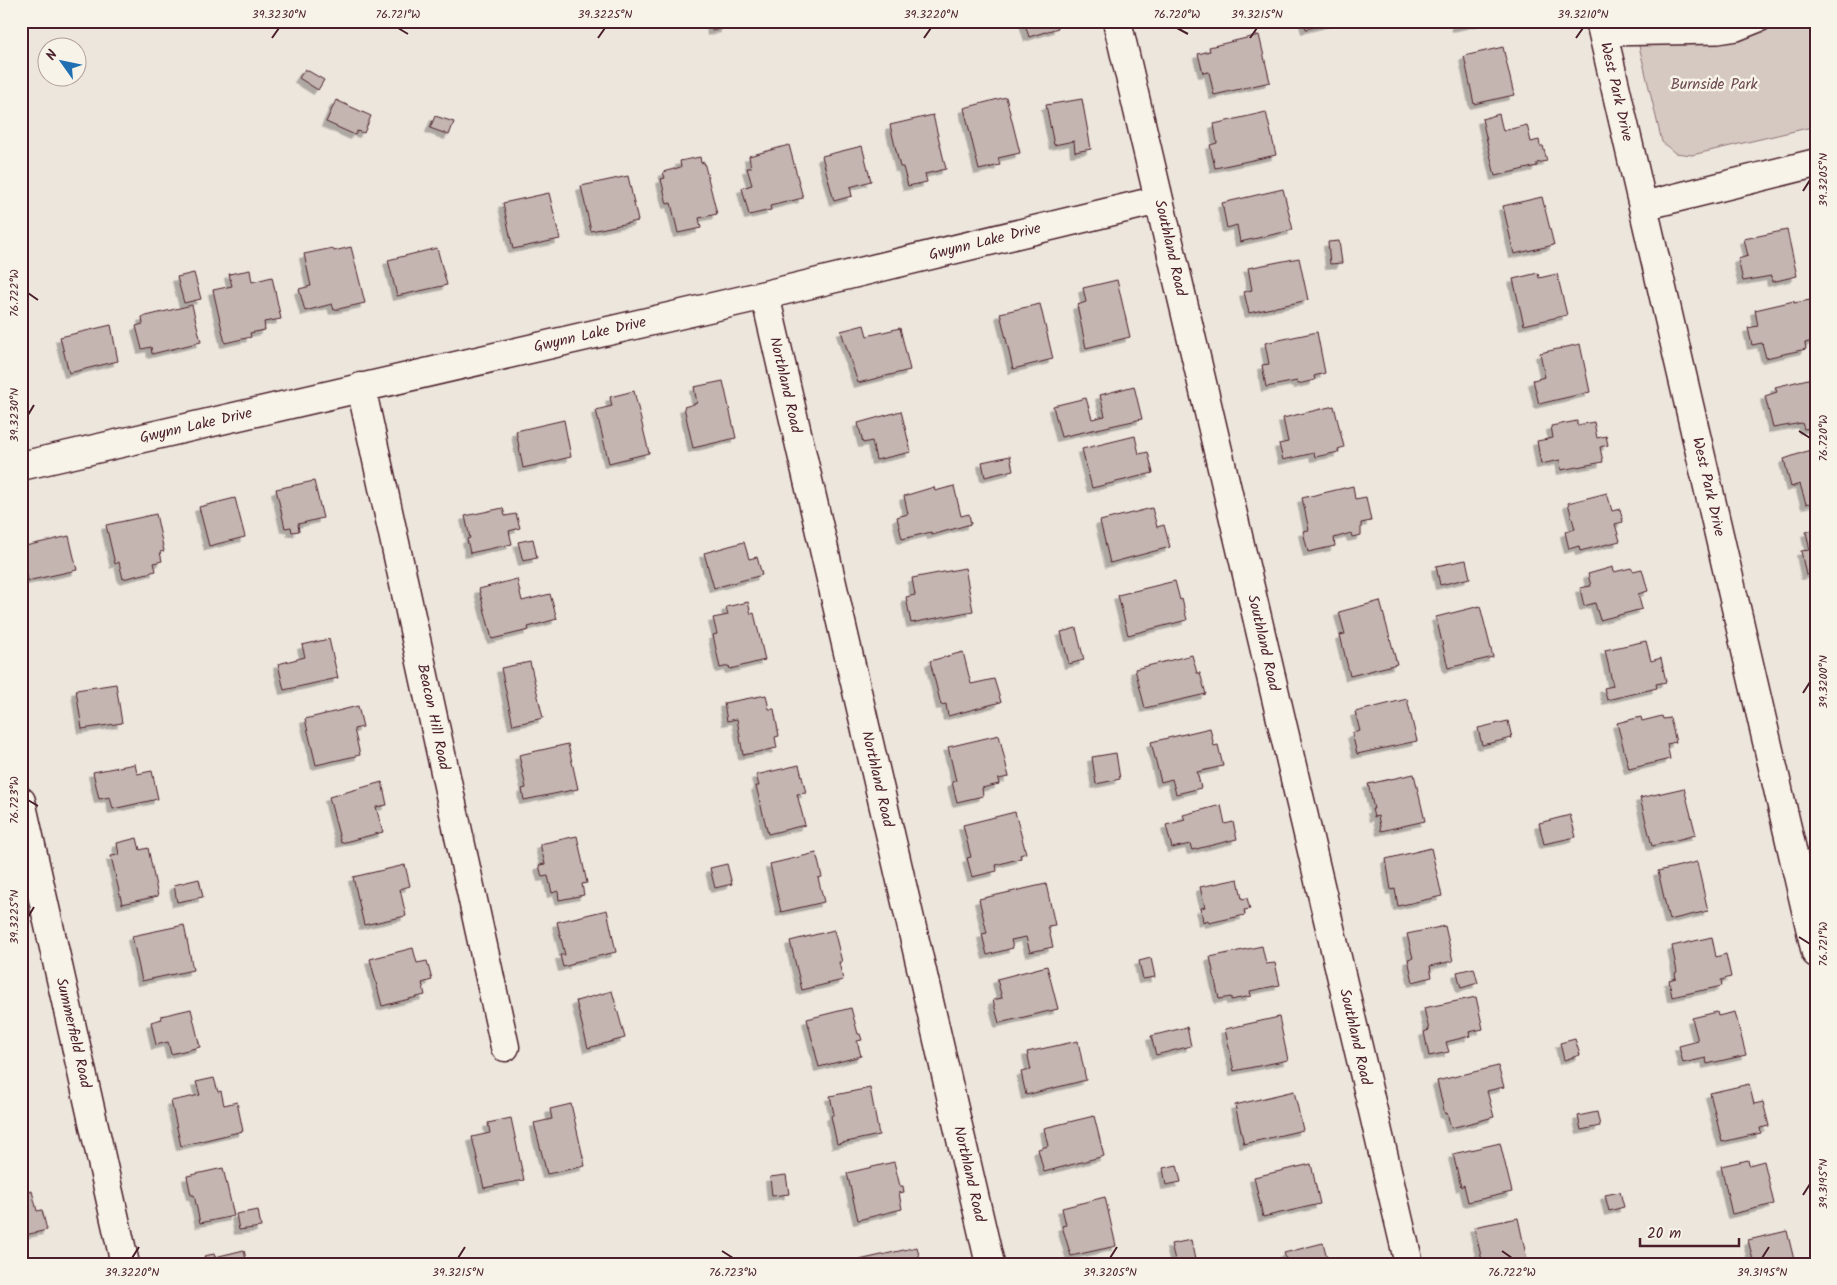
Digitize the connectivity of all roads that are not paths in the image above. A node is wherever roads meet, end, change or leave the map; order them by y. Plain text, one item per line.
1 (1117, 21) edge
2 (1762, 21) edge
3 (1601, 28) edge
4 (1816, 163) edge
5 (1159, 200) junction
6 (1643, 206) junction
7 (764, 295) junction
8 (361, 387) junction
9 (21, 466) edge
10 (21, 801) edge
11 (1816, 953) edge
12 (505, 1047) dead end
13 (125, 1264) edge
14 (990, 1264) edge
15 (1409, 1264) edge

1 - 5 street, Southland Road
2 - 3 lane
3 - 6 street, West Park Drive
4 - 6 street
5 - 7 street, Gwynn Lake Drive
5 - 15 street, Southland Road
6 - 11 street, West Park Drive
7 - 8 street, Gwynn Lake Drive
7 - 14 street, Northland Road
8 - 9 street, Gwynn Lake Drive
8 - 12 street, Beacon Hill Road
10 - 13 street, Summerfield Road

